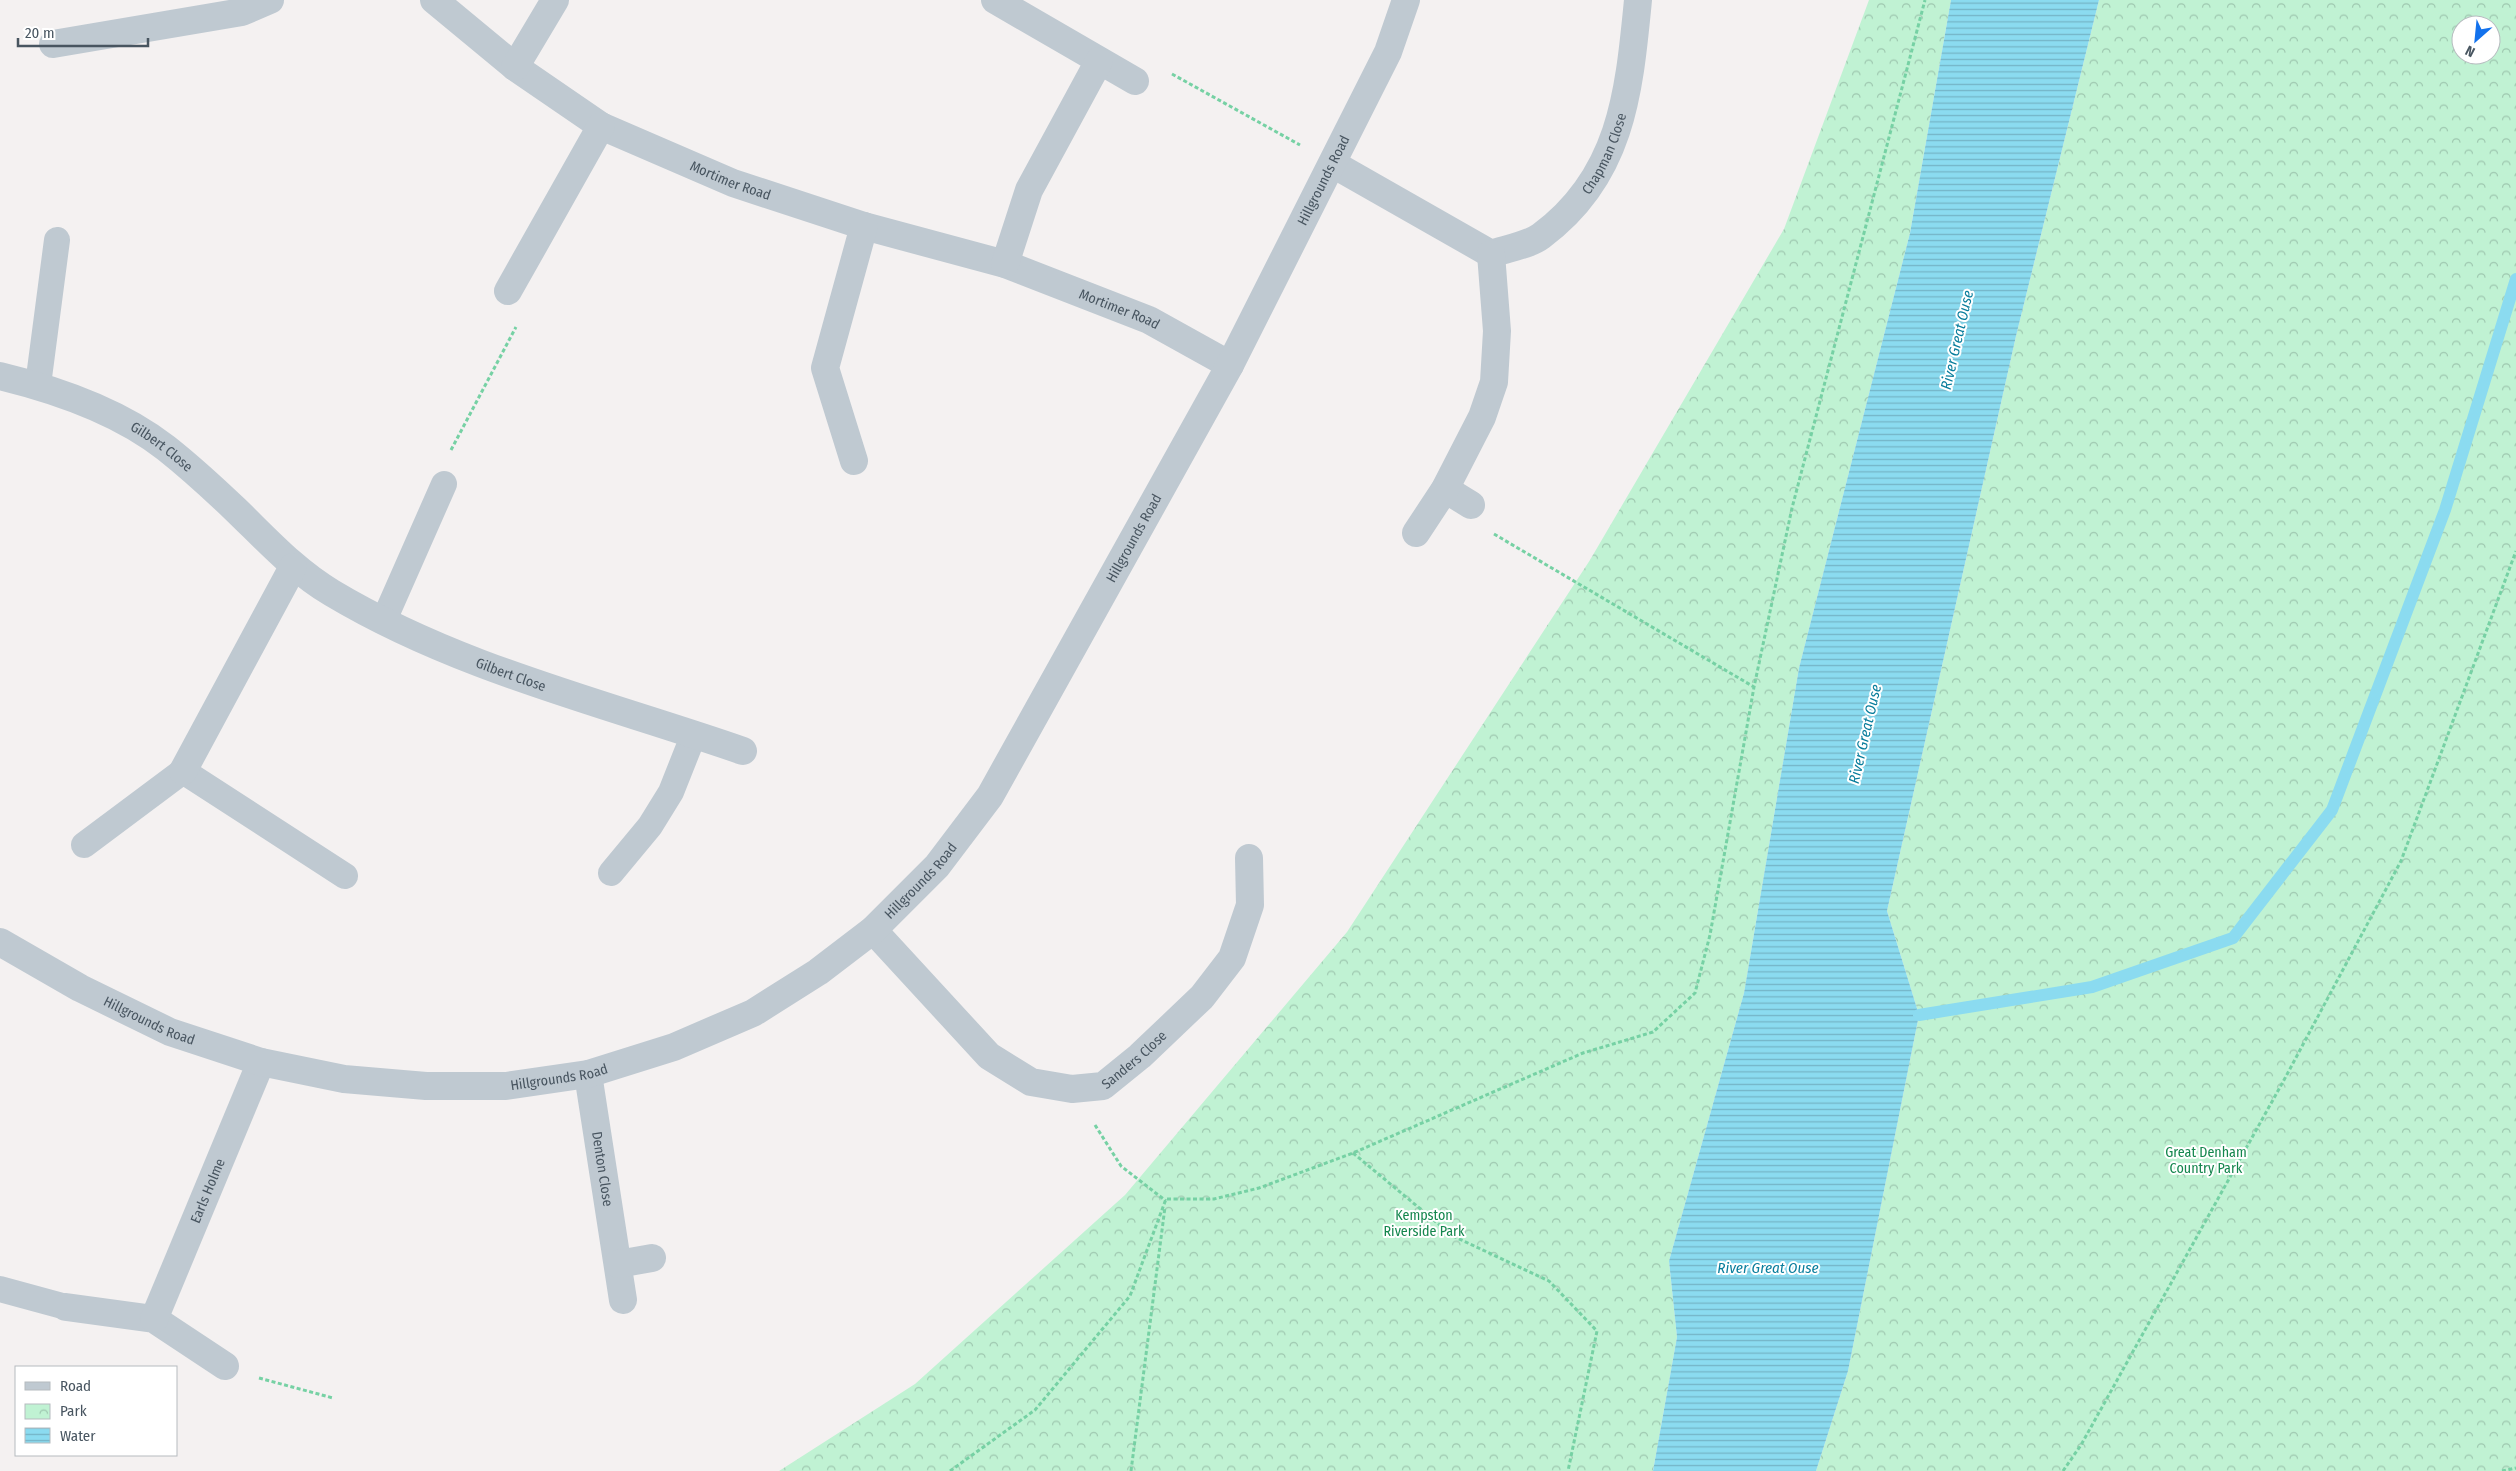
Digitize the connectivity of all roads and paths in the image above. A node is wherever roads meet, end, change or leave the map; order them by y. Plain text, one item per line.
1 (270, 0) edge
2 (434, 0) edge
3 (554, 0) edge
4 (995, 0) edge
5 (1406, 0) edge
6 (1638, 0) edge
7 (1925, 0) edge
8 (53, 44) dead end
9 (1098, 61) junction
10 (515, 67) junction
11 (1135, 81) joint
12 (601, 126) junction
13 (1333, 164) junction
14 (864, 226) junction
15 (57, 240) dead end
16 (1491, 254) junction
17 (1005, 264) junction
18 (508, 291) joint
19 (1230, 365) junction
20 (0, 376) edge
21 (38, 385) junction
22 (854, 461) dead end
23 (444, 484) joint
24 (1446, 489) junction
25 (1471, 505) joint
26 (1416, 533) dead end
27 (2516, 551) edge
28 (293, 567) junction
29 (384, 620) junction
30 (1754, 687) junction
31 (694, 734) junction
32 (743, 751) dead end
33 (183, 771) junction
34 (84, 846) dead end
35 (1249, 858) dead end
36 (611, 873) dead end
37 (345, 876) dead end
38 (873, 930) junction
39 (0, 942) edge
40 (261, 1062) junction
41 (588, 1074) junction
42 (1072, 1089) junction
43 (1352, 1153) junction
44 (1166, 1200) junction
45 (652, 1258) dead end
46 (618, 1264) junction
47 (0, 1289) edge
48 (623, 1300) dead end
49 (66, 1307) joint
50 (154, 1319) junction
51 (225, 1366) joint
52 (332, 1398) dead end
53 (2516, 1468) edge
54 (950, 1471) edge
55 (1131, 1471) edge
56 (1568, 1471) edge
57 (2063, 1471) edge
58 (2502, 1471) edge

1 - 8 street
2 - 10 street, Mortimer Road
3 - 10 street
4 - 9 street
5 - 13 street, Hillgrounds Road
6 - 16 street, Chapman Close
7 - 30 path
9 - 11 street
9 - 17 street
10 - 12 street, Mortimer Road
11 - 13 path
12 - 14 street, Mortimer Road
12 - 18 street
13 - 16 street
13 - 19 street, Hillgrounds Road
14 - 17 street, Mortimer Road
14 - 22 street
15 - 21 lane
16 - 24 street
17 - 19 street, Mortimer Road
18 - 23 path
19 - 38 street, Hillgrounds Road
20 - 21 street, Gilbert Close
21 - 28 street, Gilbert Close
23 - 29 lane
24 - 25 street
24 - 26 street
25 - 30 path
27 - 57 path
28 - 29 street, Gilbert Close
28 - 33 street
29 - 31 street, Gilbert Close
30 - 43 path
31 - 32 street, Gilbert Close
31 - 36 lane
33 - 34 lane
33 - 37 lane
35 - 42 street, Sanders Close
38 - 41 street, Hillgrounds Road
38 - 42 street, Sanders Close
39 - 40 street, Hillgrounds Road
40 - 41 street, Hillgrounds Road
40 - 50 street, Earls Holme
41 - 46 street, Denton Close
42 - 44 path
43 - 44 path
43 - 56 path
44 - 54 path
44 - 55 path
45 - 46 street
46 - 48 street, Denton Close
47 - 49 lane
49 - 50 street
50 - 51 street
51 - 52 path
53 - 58 path

